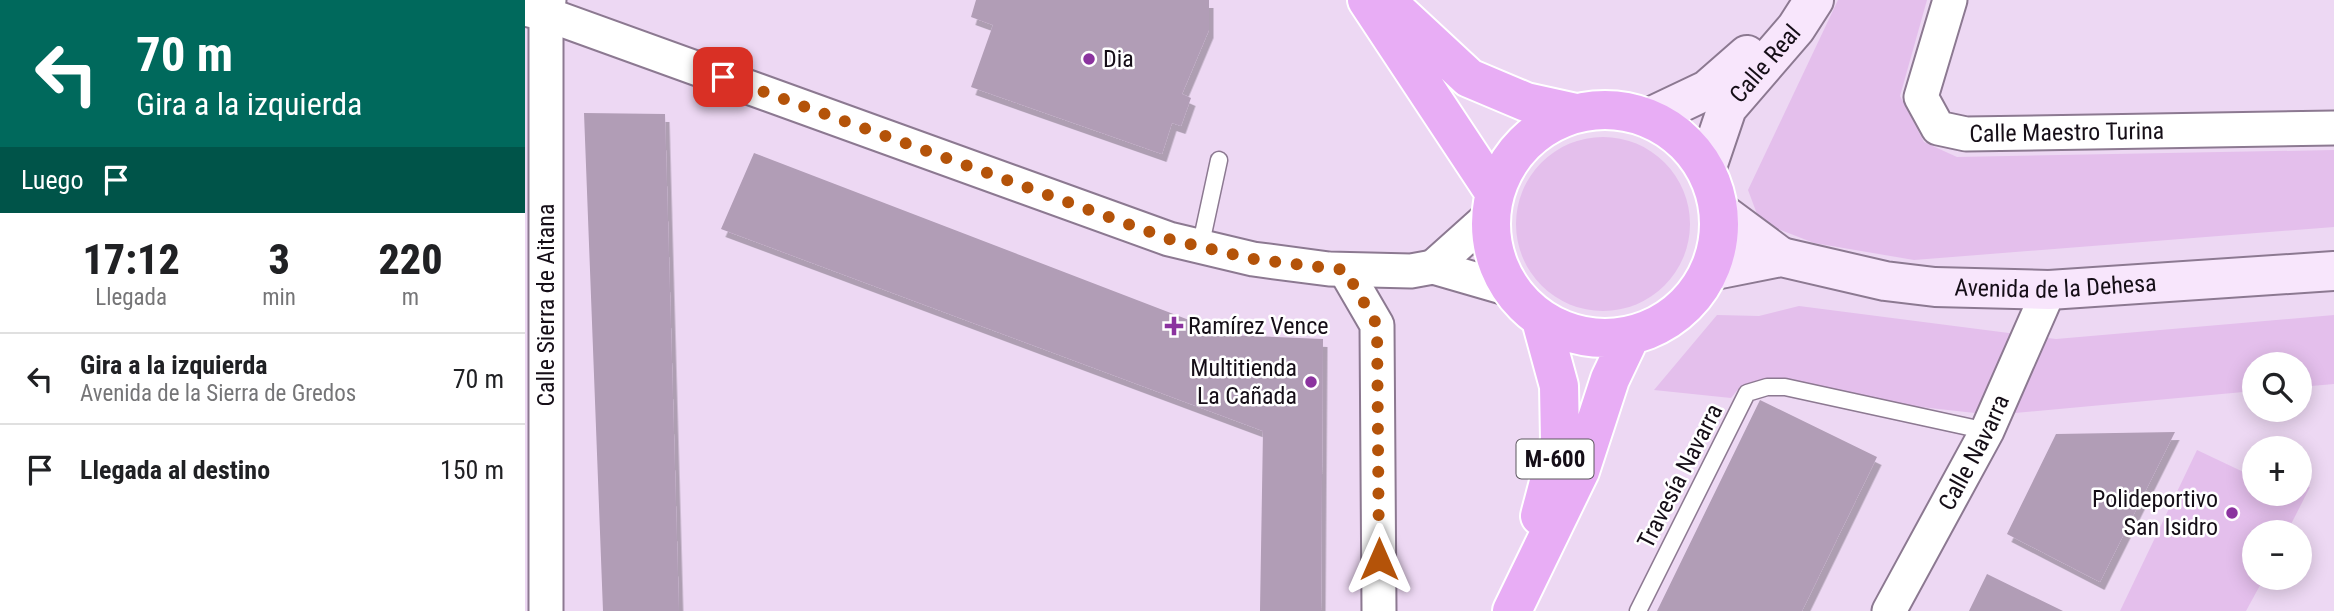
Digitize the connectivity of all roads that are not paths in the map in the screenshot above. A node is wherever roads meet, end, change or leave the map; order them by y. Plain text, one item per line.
1 (1367, 0) edge
2 (1385, 0) edge
3 (1788, 0) edge
4 (1814, 0) edge
5 (1950, 0) edge
6 (540, 8) edge
7 (1576, 113) junction
8 (1648, 118) junction
9 (2334, 128) edge
10 (1219, 160) dead end
11 (1706, 170) junction
12 (1492, 204) junction
13 (1719, 211) junction
14 (1200, 248) junction
15 (1781, 257) junction
16 (1422, 269) junction
17 (1345, 270) junction
18 (1710, 271) junction
19 (2334, 271) edge
20 (1509, 289) junction
21 (2049, 290) junction
22 (1541, 320) junction
23 (1377, 325) junction
24 (1630, 337) junction
25 (1987, 431) junction
26 (1516, 603) edge
27 (546, 611) edge
28 (1379, 611) edge
29 (1638, 611) edge
30 (1889, 611) edge

1 - 12 highway
2 - 7 highway
3 - 8 street, Calle Real
4 - 11 street, Calle Real
5 - 9 street, Calle Maestro Turina
6 - 14 street
6 - 27 street, Calle Sierra de Aitana
7 - 8 highway
7 - 12 highway
8 - 11 highway
10 - 14 lane
11 - 13 highway
12 - 16 street
12 - 20 highway
13 - 15 street, Avenida de la Dehesa
13 - 18 highway
14 - 17 street
15 - 18 street, Avenida de la Dehesa
15 - 21 street, Avenida de la Dehesa
16 - 17 street
16 - 20 street
16 - 23 street
17 - 23 street
18 - 24 highway
19 - 21 street, Avenida de la Dehesa
20 - 22 highway
21 - 25 street, Calle Navarra
22 - 24 highway
22 - 26 highway, M-600
23 - 28 street
24 - 26 highway, M-600
25 - 29 lane, Travesía Navarra
25 - 30 street, Calle Navarra

